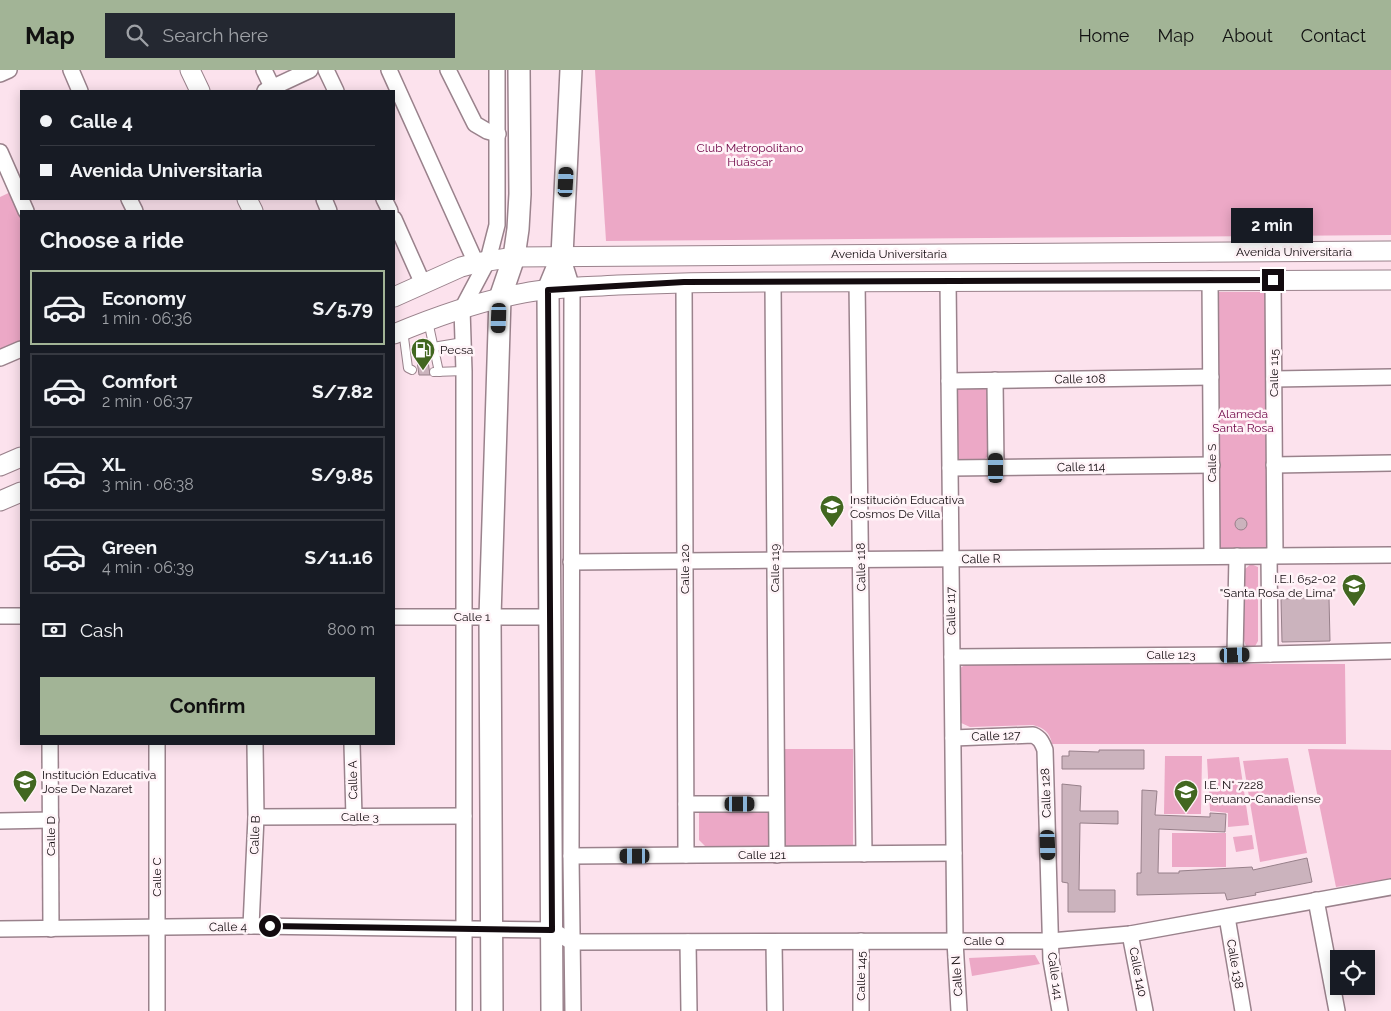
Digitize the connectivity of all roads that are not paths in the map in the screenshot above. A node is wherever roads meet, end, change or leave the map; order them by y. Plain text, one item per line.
1 (9, 70) edge
2 (71, 70) edge
3 (190, 70) edge
4 (264, 70) edge
5 (310, 70) edge
6 (326, 70) edge
7 (389, 70) edge
8 (448, 70) edge
9 (497, 70) edge
10 (519, 70) edge
11 (571, 70) edge
12 (0, 74) edge
13 (80, 90) edge
14 (200, 90) edge
15 (271, 90) edge
16 (336, 90) edge
17 (498, 134) junction
18 (0, 152) edge
19 (6, 182) edge
20 (25, 210) edge
21 (395, 221) edge
22 (1391, 251) edge
23 (562, 256) junction
24 (514, 257) junction
25 (482, 261) junction
26 (948, 280) junction
27 (1210, 280) junction
28 (1273, 280) junction
29 (1391, 280) edge
30 (857, 281) junction
31 (684, 282) junction
32 (773, 282) junction
33 (423, 284) junction
34 (572, 288) junction
35 (548, 290) junction
36 (395, 296) edge
37 (500, 298) junction
38 (462, 309) junction
39 (428, 321) junction
40 (398, 332) edge
41 (463, 342) junction
42 (430, 348) junction
43 (20, 349) edge
44 (415, 350) dead end
45 (406, 351) junction
46 (0, 358) edge
47 (412, 370) dead end
48 (464, 371) junction
49 (1211, 377) junction
50 (1391, 378) edge
51 (1274, 379) junction
52 (995, 380) junction
53 (949, 381) junction
54 (20, 457) edge
55 (1391, 463) edge
56 (1212, 465) junction
57 (1274, 465) junction
58 (0, 466) edge
59 (950, 468) junction
60 (996, 468) junction
61 (20, 492) edge
62 (0, 501) edge
63 (1391, 555) edge
64 (1212, 556) junction
65 (1237, 556) junction
66 (1272, 556) junction
67 (951, 559) junction
68 (775, 560) junction
69 (861, 560) junction
70 (685, 561) junction
71 (571, 562) junction
72 (0, 616) edge
73 (20, 616) edge
74 (395, 617) edge
75 (463, 617) junction
76 (490, 617) junction
77 (550, 617) junction
78 (1391, 651) edge
79 (1270, 654) junction
80 (1235, 655) junction
81 (952, 657) junction
82 (1038, 737) joint
83 (952, 738) junction
84 (50, 745) edge
85 (157, 745) edge
86 (255, 745) edge
87 (352, 745) edge
88 (686, 804) junction
89 (776, 804) junction
90 (464, 816) junction
91 (256, 817) junction
92 (354, 817) junction
93 (51, 820) junction
94 (0, 821) edge
95 (954, 853) junction
96 (864, 854) junction
97 (686, 855) junction
98 (776, 855) junction
99 (571, 856) junction
100 (1391, 887) edge
101 (1316, 900) junction
102 (1227, 916) junction
103 (251, 926) junction
104 (0, 929) edge
105 (51, 929) junction
106 (157, 929) junction
107 (464, 930) junction
108 (492, 930) junction
109 (552, 930) junction
110 (1130, 934) junction
111 (955, 941) junction
112 (1050, 941) junction
113 (572, 942) junction
114 (688, 942) junction
115 (774, 942) junction
116 (861, 942) junction
117 (960, 1008) edge
118 (157, 1011) edge
119 (464, 1011) edge
120 (492, 1011) edge
121 (552, 1011) edge
122 (573, 1011) edge
123 (689, 1011) edge
124 (775, 1011) edge
125 (861, 1011) edge
126 (1060, 1011) edge
127 (1145, 1011) edge
128 (1243, 1011) edge
129 (1337, 1011) edge

1 - 12 street
2 - 13 street
3 - 14 street
4 - 15 street
5 - 15 street
6 - 16 street
7 - 25 street
8 - 17 street
9 - 17 street
10 - 24 main road
11 - 23 main road
17 - 25 street
18 - 19 street
19 - 20 street
21 - 33 street
22 - 23 street, Avenida Universitaria
23 - 24 street, Avenida Universitaria
23 - 34 street
23 - 35 main road
24 - 25 street, Avenida Universitaria
24 - 37 main road
25 - 33 street, Avenida Universitaria
25 - 38 street
26 - 27 street
26 - 30 street
26 - 53 street, Calle 117
27 - 28 street
27 - 49 street, Calle S
28 - 29 street
28 - 51 street, Calle 115
30 - 32 street
30 - 69 street, Calle 118
31 - 32 street
31 - 34 street
31 - 70 street, Calle 120
32 - 68 street, Calle 119
33 - 36 street, Avenida Universitaria
34 - 35 street
34 - 71 street
35 - 37 street
35 - 77 main road
37 - 38 street
37 - 76 main road
38 - 39 street
38 - 41 street
39 - 40 street
39 - 42 lane
40 - 45 lane
41 - 42 lane
41 - 48 street
42 - 48 lane
43 - 46 street
44 - 45 lane
45 - 47 lane
48 - 75 street
49 - 52 street, Calle 108
49 - 56 street, Calle S
50 - 51 street
51 - 57 street, Calle 115
52 - 53 street, Calle 108
52 - 60 street
53 - 59 street, Calle 117
54 - 58 street
55 - 57 street
56 - 60 street, Calle 114
56 - 64 street, Calle S
57 - 66 street, Calle 115
59 - 60 street, Calle 114
59 - 67 street, Calle 117
61 - 62 street
63 - 66 street, Calle R
64 - 65 street, Calle R
64 - 67 street, Calle R
65 - 66 street, Calle R
65 - 80 street
66 - 79 street, Calle 115
67 - 69 street, Calle R
67 - 81 street, Calle 117
68 - 69 street, Calle R
68 - 70 street, Calle R
68 - 89 street, Calle 119
69 - 96 street, Calle 118
70 - 71 street, Calle R
70 - 88 street, Calle 120
71 - 99 street
72 - 73 street
74 - 75 street, Calle 1
75 - 76 street, Calle 1
75 - 90 street
76 - 77 street, Calle 1
76 - 108 main road
77 - 109 main road
78 - 79 street, Calle 123
79 - 80 street, Calle 123
80 - 81 street, Calle 123
81 - 83 street, Calle 117
82 - 83 street, Calle 127
82 - 112 street, Calle 128
83 - 95 street, Calle 117
84 - 93 street, Calle D
85 - 106 street, Calle C
86 - 91 street, Calle B
87 - 92 street, Calle A
88 - 89 street
88 - 97 street, Calle 120
89 - 98 street, Calle 119
90 - 92 street, Calle 3
90 - 107 street
91 - 92 street, Calle 3
91 - 103 street, Calle B
93 - 94 street
93 - 105 street, Calle D
95 - 96 street, Calle 121
95 - 111 street, Calle 117
96 - 98 street, Calle 121
97 - 98 street, Calle 121
97 - 99 street, Calle 121
99 - 113 street
100 - 101 street, Calle Q
101 - 102 street, Calle Q
101 - 129 street
102 - 110 street, Calle Q
102 - 128 street, Calle 138
103 - 106 street, Calle 4
103 - 107 street, Calle 4
104 - 105 street, Calle 4
105 - 106 street, Calle 4
106 - 118 street, Calle C
107 - 108 street, Calle 4
107 - 119 street
108 - 109 street, Calle 4
108 - 120 main road
109 - 113 street
109 - 121 main road
110 - 112 street, Calle Q
110 - 127 street, Calle 140
111 - 112 street, Calle Q
111 - 116 street, Calle Q
111 - 117 street, Calle N
112 - 126 street, Calle 141
113 - 114 street, Calle Q
113 - 122 street
114 - 115 street, Calle Q
114 - 123 street
115 - 116 street, Calle Q
115 - 124 street
116 - 125 street, Calle 145

